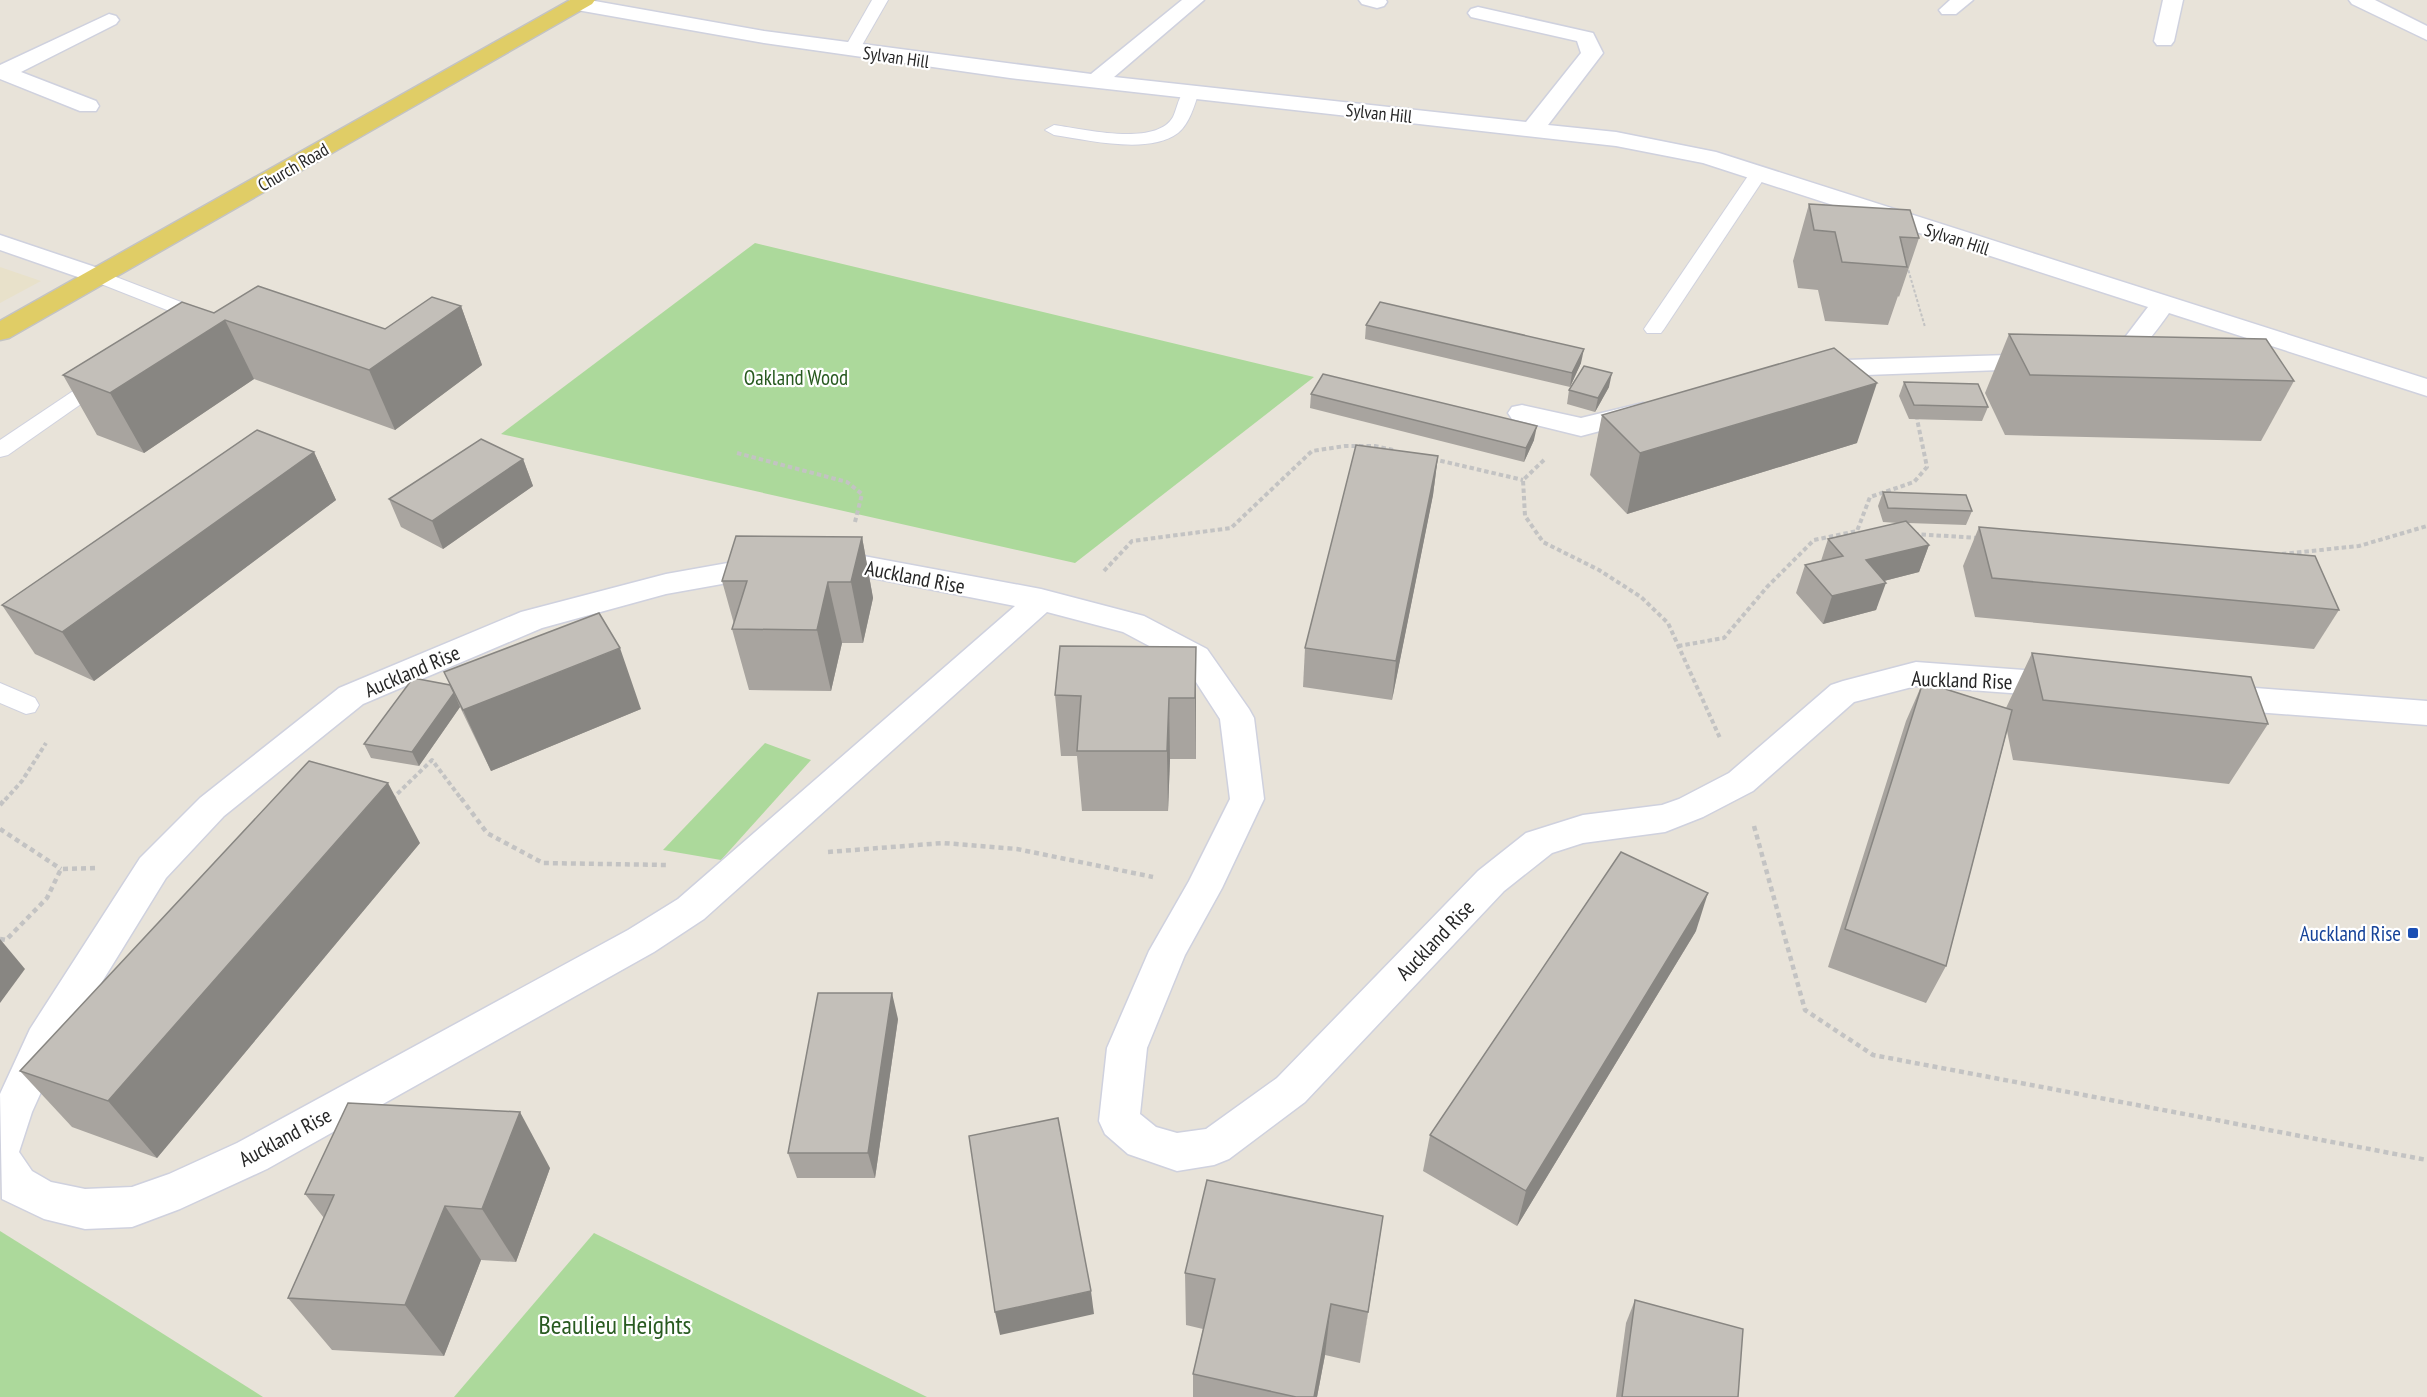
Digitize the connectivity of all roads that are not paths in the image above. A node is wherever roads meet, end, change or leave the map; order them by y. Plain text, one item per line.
1 (880, 0) edge
2 (1194, 0) edge
3 (2173, 0) edge
4 (2359, 0) edge
5 (581, 2) edge
6 (1478, 13) dead end
7 (109, 20) dead end
8 (2427, 34) edge
9 (2164, 41) dead end
10 (851, 51) junction
11 (1, 71) edge
12 (1096, 81) junction
13 (1191, 92) junction
14 (88, 106) dead end
15 (1054, 130) dead end
16 (1532, 130) junction
17 (1758, 174) junction
18 (0, 242) edge
19 (98, 276) junction
20 (2162, 305) junction
21 (1654, 329) dead end
22 (0, 332) edge
23 (150, 348) edge
24 (121, 368) edge
25 (1787, 373) edge
26 (2427, 388) edge
27 (1666, 405) edge
28 (1522, 413) dead end
29 (0, 450) edge
30 (1055, 604) junction
31 (2094, 688) edge
32 (0, 693) edge
33 (2189, 695) edge
34 (26, 705) road end
35 (2427, 713) edge
36 (0, 1149) edge
37 (0, 1159) edge

1 - 10 lane
2 - 12 street
3 - 9 street
4 - 8 street
5 - 10 street, Sylvan Hill
5 - 19 main road, Church Road
6 - 16 street
7 - 11 street
10 - 12 street, Sylvan Hill
11 - 14 street
12 - 13 street, Sylvan Hill
13 - 15 lane
13 - 16 street, Sylvan Hill
16 - 17 street, Sylvan Hill
17 - 20 street, Sylvan Hill
17 - 21 lane
18 - 19 street
19 - 22 main road, Church Road
19 - 23 lane
20 - 25 street
20 - 26 street, Sylvan Hill
24 - 29 lane
27 - 28 street
30 - 31 street, Auckland Rise
30 - 36 street, Auckland Rise
30 - 37 street, Auckland Rise
32 - 34 lane
33 - 35 street

